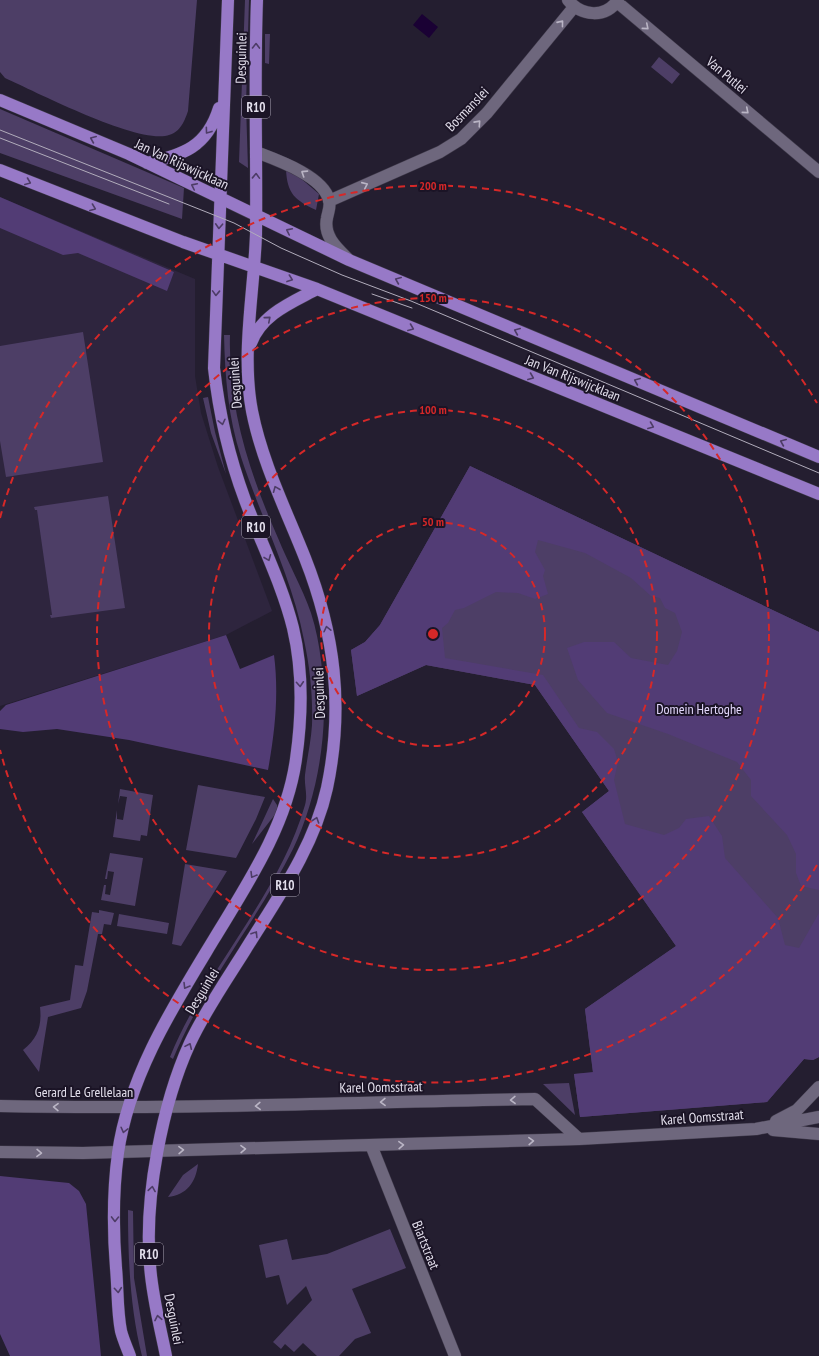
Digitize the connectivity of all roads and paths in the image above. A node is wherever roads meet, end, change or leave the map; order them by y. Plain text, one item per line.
1 (228, 0) edge
2 (257, 0) edge
3 (617, 1) edge
4 (571, 4) edge
5 (223, 96) junction
6 (0, 100) edge
7 (256, 152) junction
8 (147, 163) junction
9 (0, 170) edge
10 (819, 172) edge
11 (219, 198) junction
12 (330, 201) junction
13 (255, 214) junction
14 (217, 254) junction
15 (349, 260) junction
16 (253, 267) junction
17 (317, 289) junction
18 (248, 351) junction
19 (819, 457) edge
20 (819, 494) edge
21 (819, 1087) edge
22 (0, 1106) edge
23 (129, 1108) junction
24 (168, 1108) junction
25 (819, 1117) edge
26 (756, 1129) junction
27 (819, 1134) edge
28 (579, 1139) junction
29 (371, 1146) junction
30 (158, 1151) junction
31 (0, 1152) edge
32 (118, 1152) junction
33 (121, 1331) junction
34 (121, 1356) edge
35 (130, 1356) edge
36 (166, 1356) edge
37 (455, 1356) edge

1 - 5 main road, Desguinlei / R10
7 -> 2 main road, Desguinlei / R10
3 - 4 street
3 -> 10 street, Van Putlei
12 -> 4 street, Bosmanslei
5 -> 8 main road, Desguinlei
5 - 11 main road, Desguinlei / R10
8 -> 6 main road, Jan Van Rijswijcklaan
12 -> 7 street
13 -> 7 main road, Desguinlei / R10
11 -> 8 main road, Jan Van Rijswijcklaan
9 -> 14 main road, Jan Van Rijswijcklaan
11 - 13 main road, Jan Van Rijswijcklaan
11 -> 14 main road, Desguinlei / R10
12 - 15 street, Jan Van Rijswijcklaan
15 -> 13 main road, Jan Van Rijswijcklaan
13 - 16 main road, Desguinlei / R10
14 - 16 main road, Jan Van Rijswijcklaan
14 -> 23 main road, Desguinlei / R10
19 -> 15 main road, Jan Van Rijswijcklaan
16 -> 17 main road, Jan Van Rijswijcklaan
16 - 18 main road, Desguinlei / R10
18 -> 17 main road
17 -> 20 main road, Jan Van Rijswijcklaan
24 -> 18 main road, Desguinlei / R10
21 - 26 street, Karel Oomsstraat
23 -> 22 street, Gerard Le Grellelaan
23 - 24 street, Gerard Le Grellelaan
23 -> 32 main road, Desguinlei / R10
28 -> 24 street, Karel Oomsstraat
24 - 30 main road, Desguinlei / R10
25 - 26 street, Karel Oomsstraat
26 - 27 street, Karel Oomsstraat
26 - 28 street, Karel Oomsstraat
29 -> 28 street, Karel Oomsstraat
30 -> 29 street, Karel Oomsstraat
29 - 37 street, Biartstraat
30 - 32 street
36 -> 30 main road, Desguinlei / R10
31 -> 32 street
32 -> 33 main road, Desguinlei / R10
33 - 34 main road
33 - 35 main road, Desguinlei / R10

